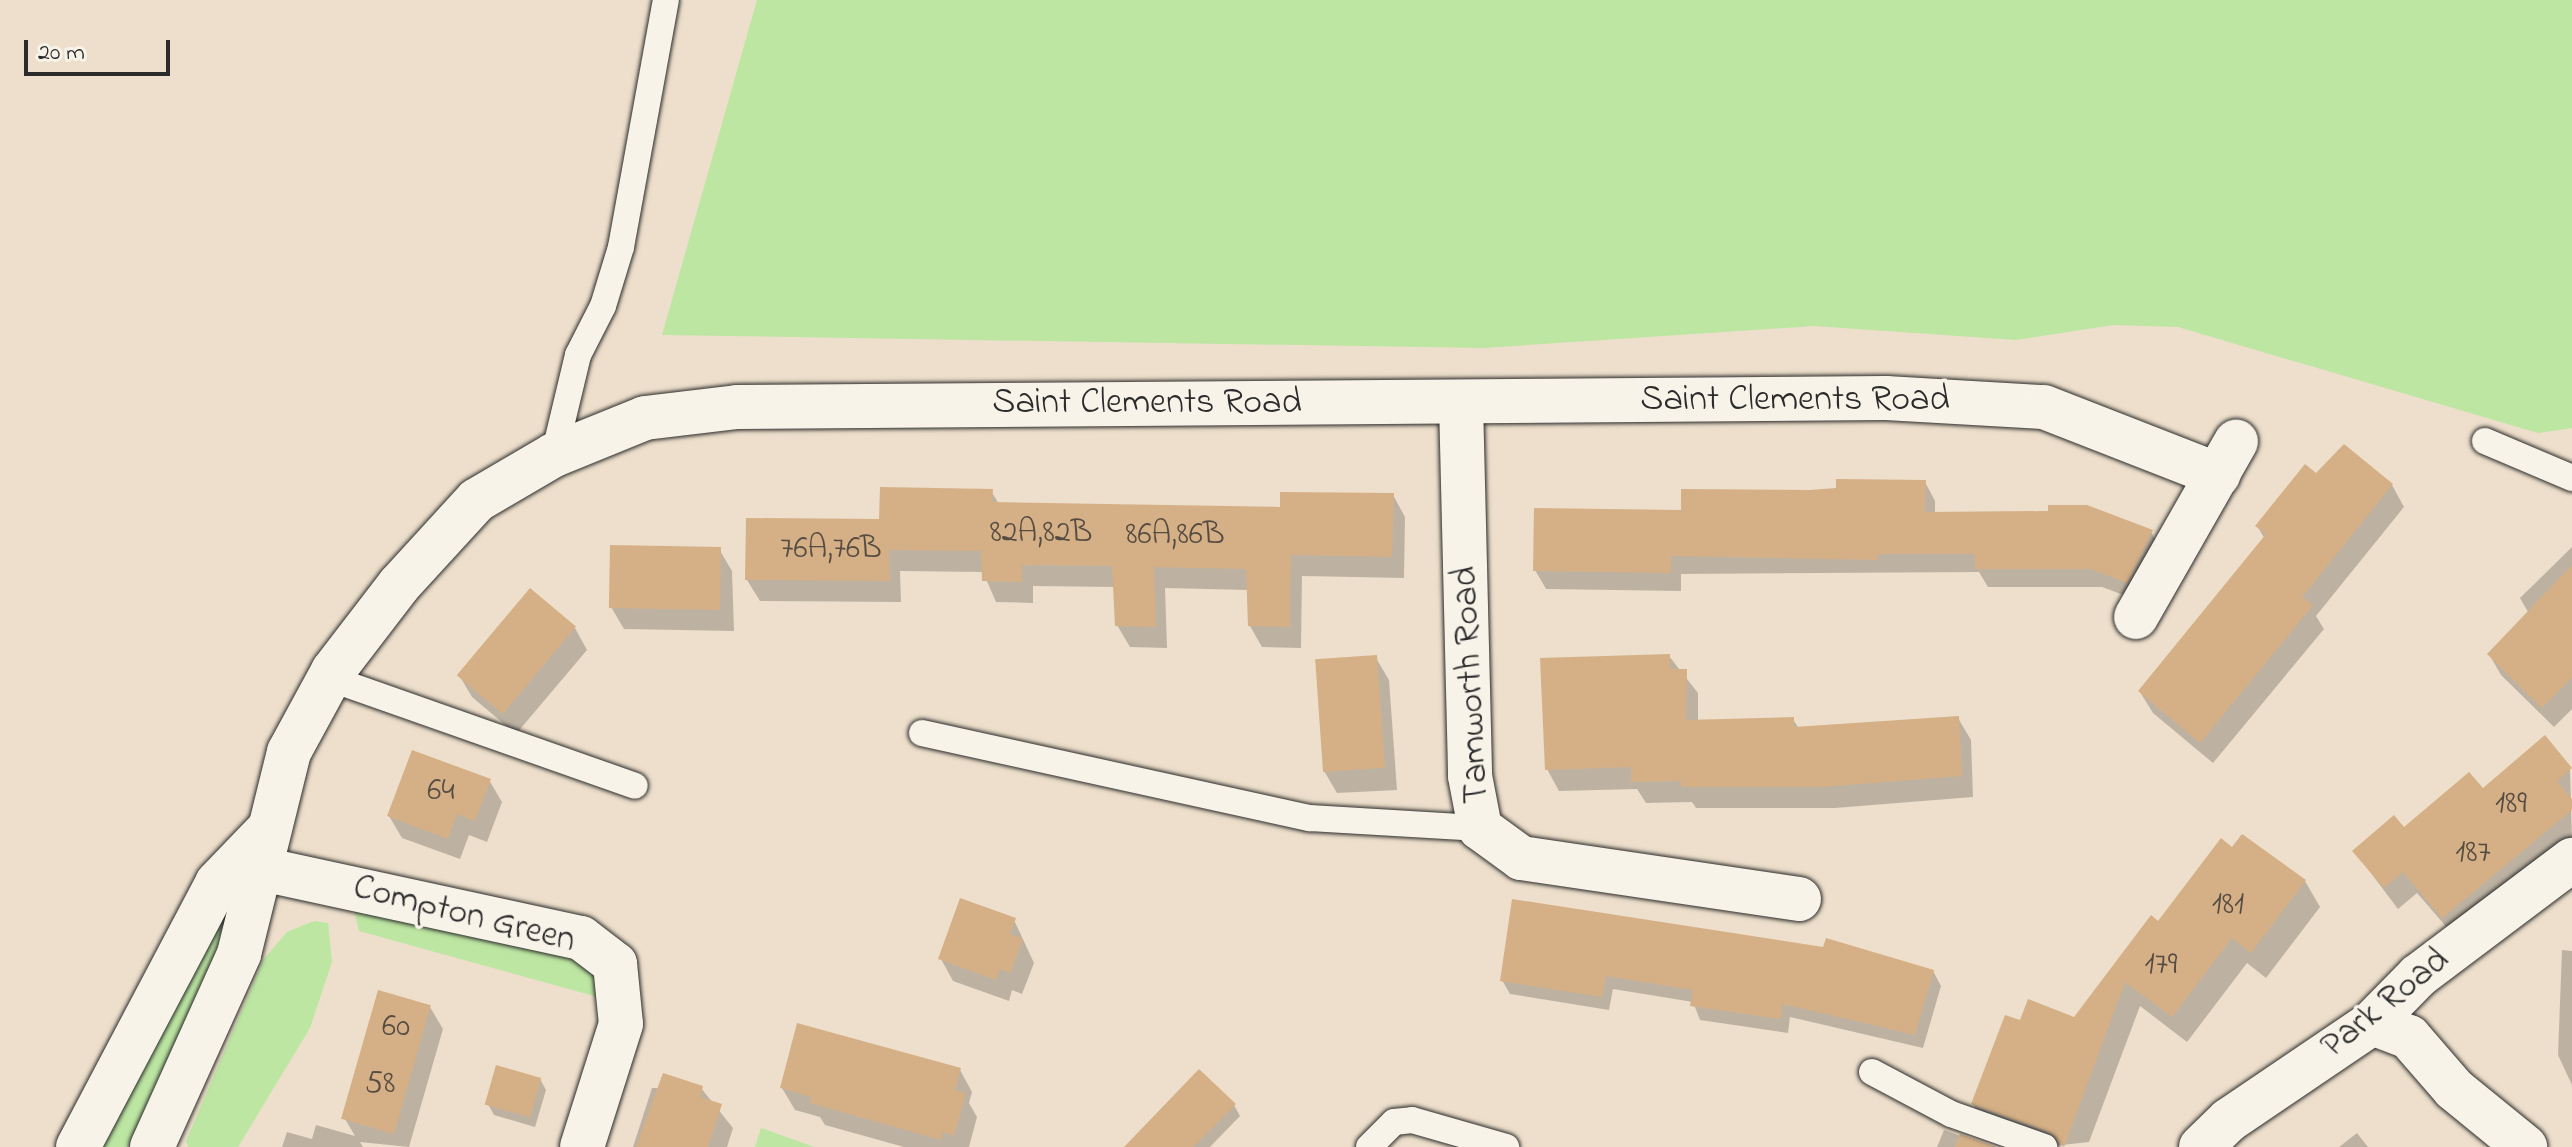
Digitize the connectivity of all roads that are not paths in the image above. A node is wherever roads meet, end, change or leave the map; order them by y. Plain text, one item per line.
1 (666, 0) edge
2 (1461, 402) junction
3 (2485, 441) dead end
4 (554, 455) junction
5 (2572, 478) edge
6 (2136, 617) dead end
7 (329, 678) junction
8 (922, 733) dead end
9 (635, 786) dead end
10 (1480, 828) junction
11 (266, 848) junction
12 (2572, 860) edge
13 (1799, 899) dead end
14 (2372, 1023) junction
15 (1872, 1072) dead end
16 (78, 1147) edge
17 (152, 1147) edge
18 (582, 1147) edge
19 (1369, 1147) edge
20 (1506, 1147) edge
21 (2044, 1147) edge
22 (2201, 1147) edge
23 (2525, 1147) edge

1 - 4 lane
2 - 4 street, Saint Clements Road
2 - 6 street, Saint Clements Road
2 - 10 street, Tamworth Road
3 - 5 lane
4 - 7 street, Saint Clements Road
7 - 9 lane
7 - 11 street, Saint Clements Road
8 - 10 lane
10 - 13 street, Tamworth Road
11 - 16 street, Saint Clements Road
11 - 17 street, Saint Clements Road
11 - 18 street, Compton Green
12 - 14 street, Park Road
14 - 22 street, Park Road
14 - 23 street
15 - 21 lane
19 - 20 lane

